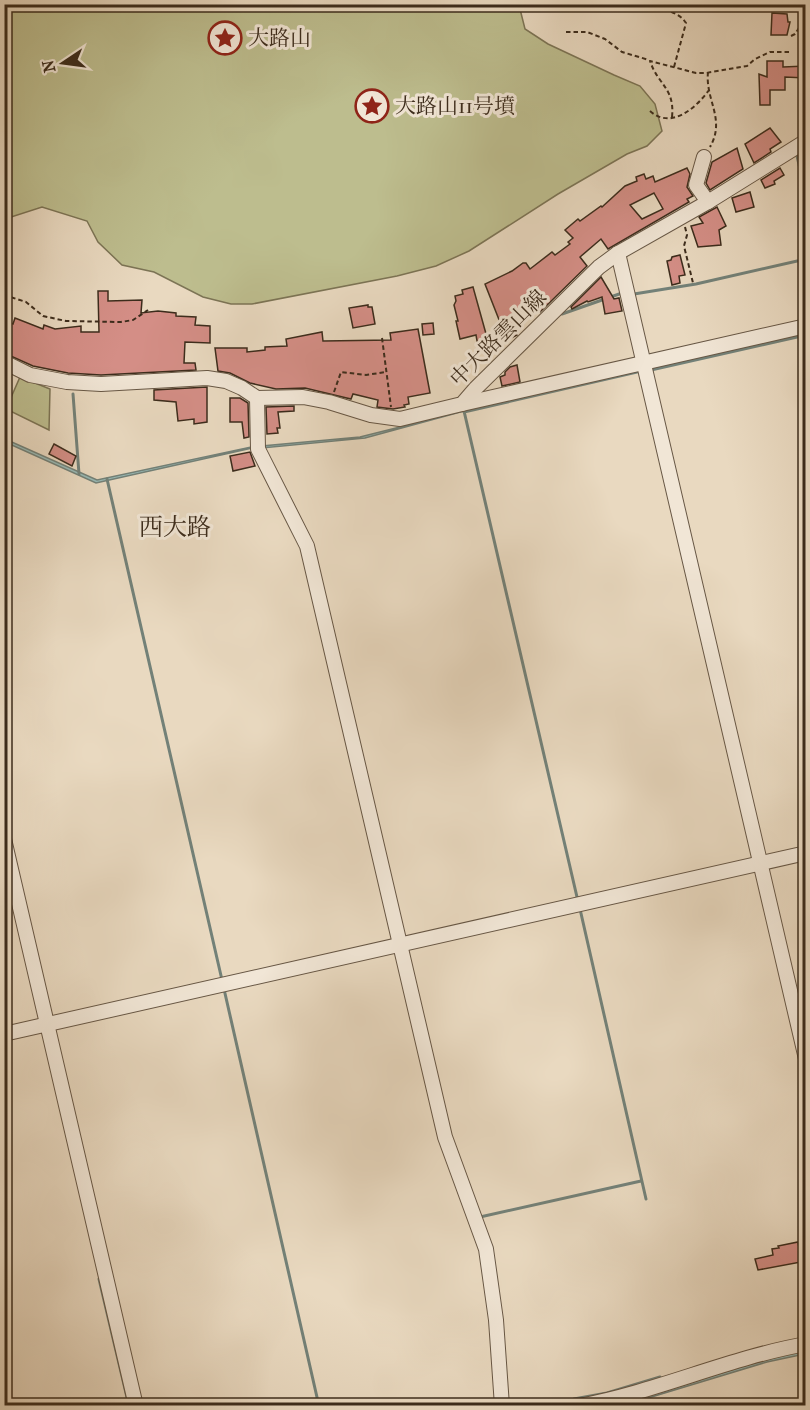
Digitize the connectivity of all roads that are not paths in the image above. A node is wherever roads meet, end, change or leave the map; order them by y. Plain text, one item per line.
1 (806, 141) edge
2 (704, 157) road end
3 (708, 202) junction
4 (618, 253) junction
5 (806, 326) edge
6 (4, 362) edge
7 (643, 363) junction
8 (257, 398) junction
9 (462, 404) junction
10 (4, 839) edge
11 (806, 853) edge
12 (760, 863) junction
13 (399, 945) junction
14 (47, 1025) junction
15 (4, 1034) edge
16 (806, 1059) edge
17 (806, 1344) edge
18 (136, 1406) edge
19 (502, 1406) edge
20 (579, 1406) edge

1 - 3 street, 中大路雲山線
2 - 3 street
3 - 4 street, 中大路雲山線
4 - 7 street
4 - 9 street, 中大路雲山線
5 - 7 street
6 - 8 street
7 - 9 street
7 - 12 street
8 - 9 street, 中大路雲山線
8 - 13 street
10 - 14 street
11 - 12 street
12 - 13 street
12 - 16 street
13 - 14 street
13 - 19 street
14 - 15 street
14 - 18 street
17 - 20 street

